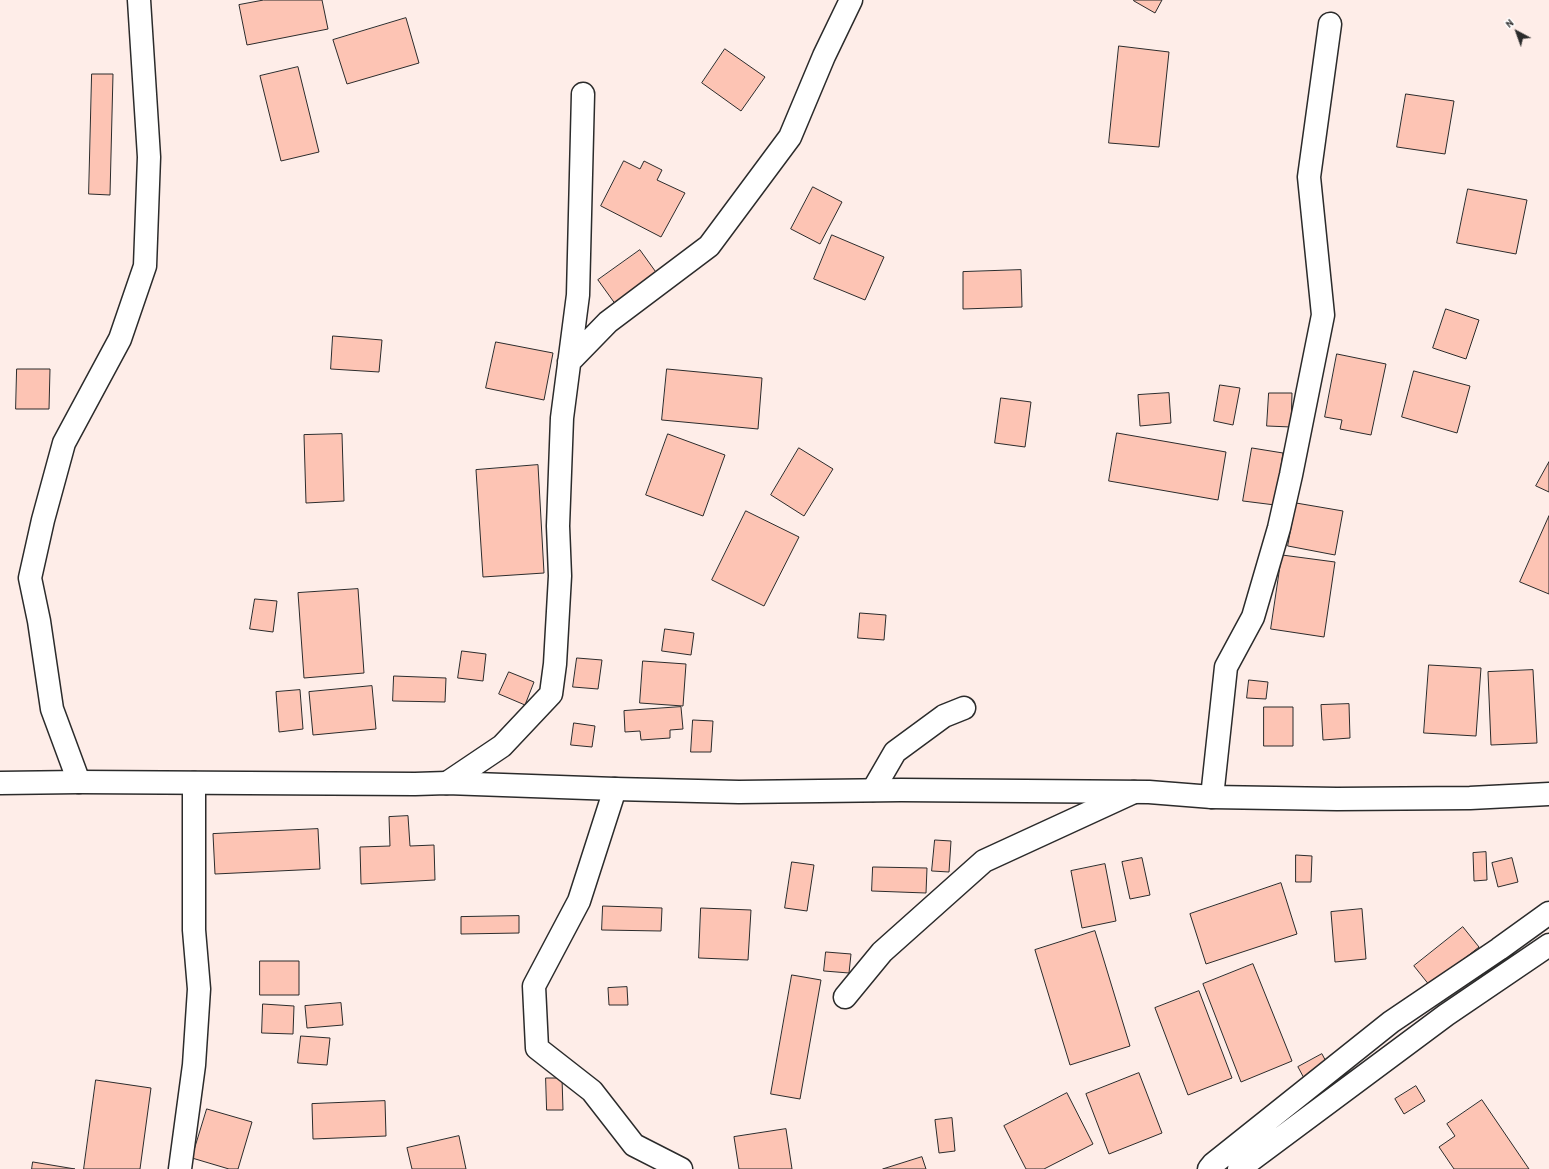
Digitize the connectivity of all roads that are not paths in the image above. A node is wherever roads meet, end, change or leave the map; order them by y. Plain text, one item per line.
1 (139, 0) edge
2 (851, 0) edge
3 (1330, 24) dead end
4 (584, 94) dead end
5 (569, 362) junction
6 (964, 708) dead end
7 (79, 782) junction
8 (0, 783) edge
9 (194, 783) junction
10 (446, 783) junction
11 (615, 789) junction
12 (873, 790) junction
13 (1134, 792) junction
14 (1549, 794) edge
15 (1212, 797) junction
16 (1549, 913) edge
17 (1549, 945) edge
18 (845, 997) dead end
19 (180, 1169) edge
20 (681, 1169) edge
21 (1209, 1169) edge
22 (1239, 1169) edge

1 - 7 street
2 - 5 street
3 - 15 street
4 - 5 street
5 - 10 street
6 - 12 street
7 - 8 street
7 - 9 street
9 - 10 street
9 - 19 street
10 - 11 street
11 - 12 street
11 - 20 street
12 - 13 street
13 - 15 street
13 - 18 street
14 - 15 street
16 - 21 street
17 - 22 street

